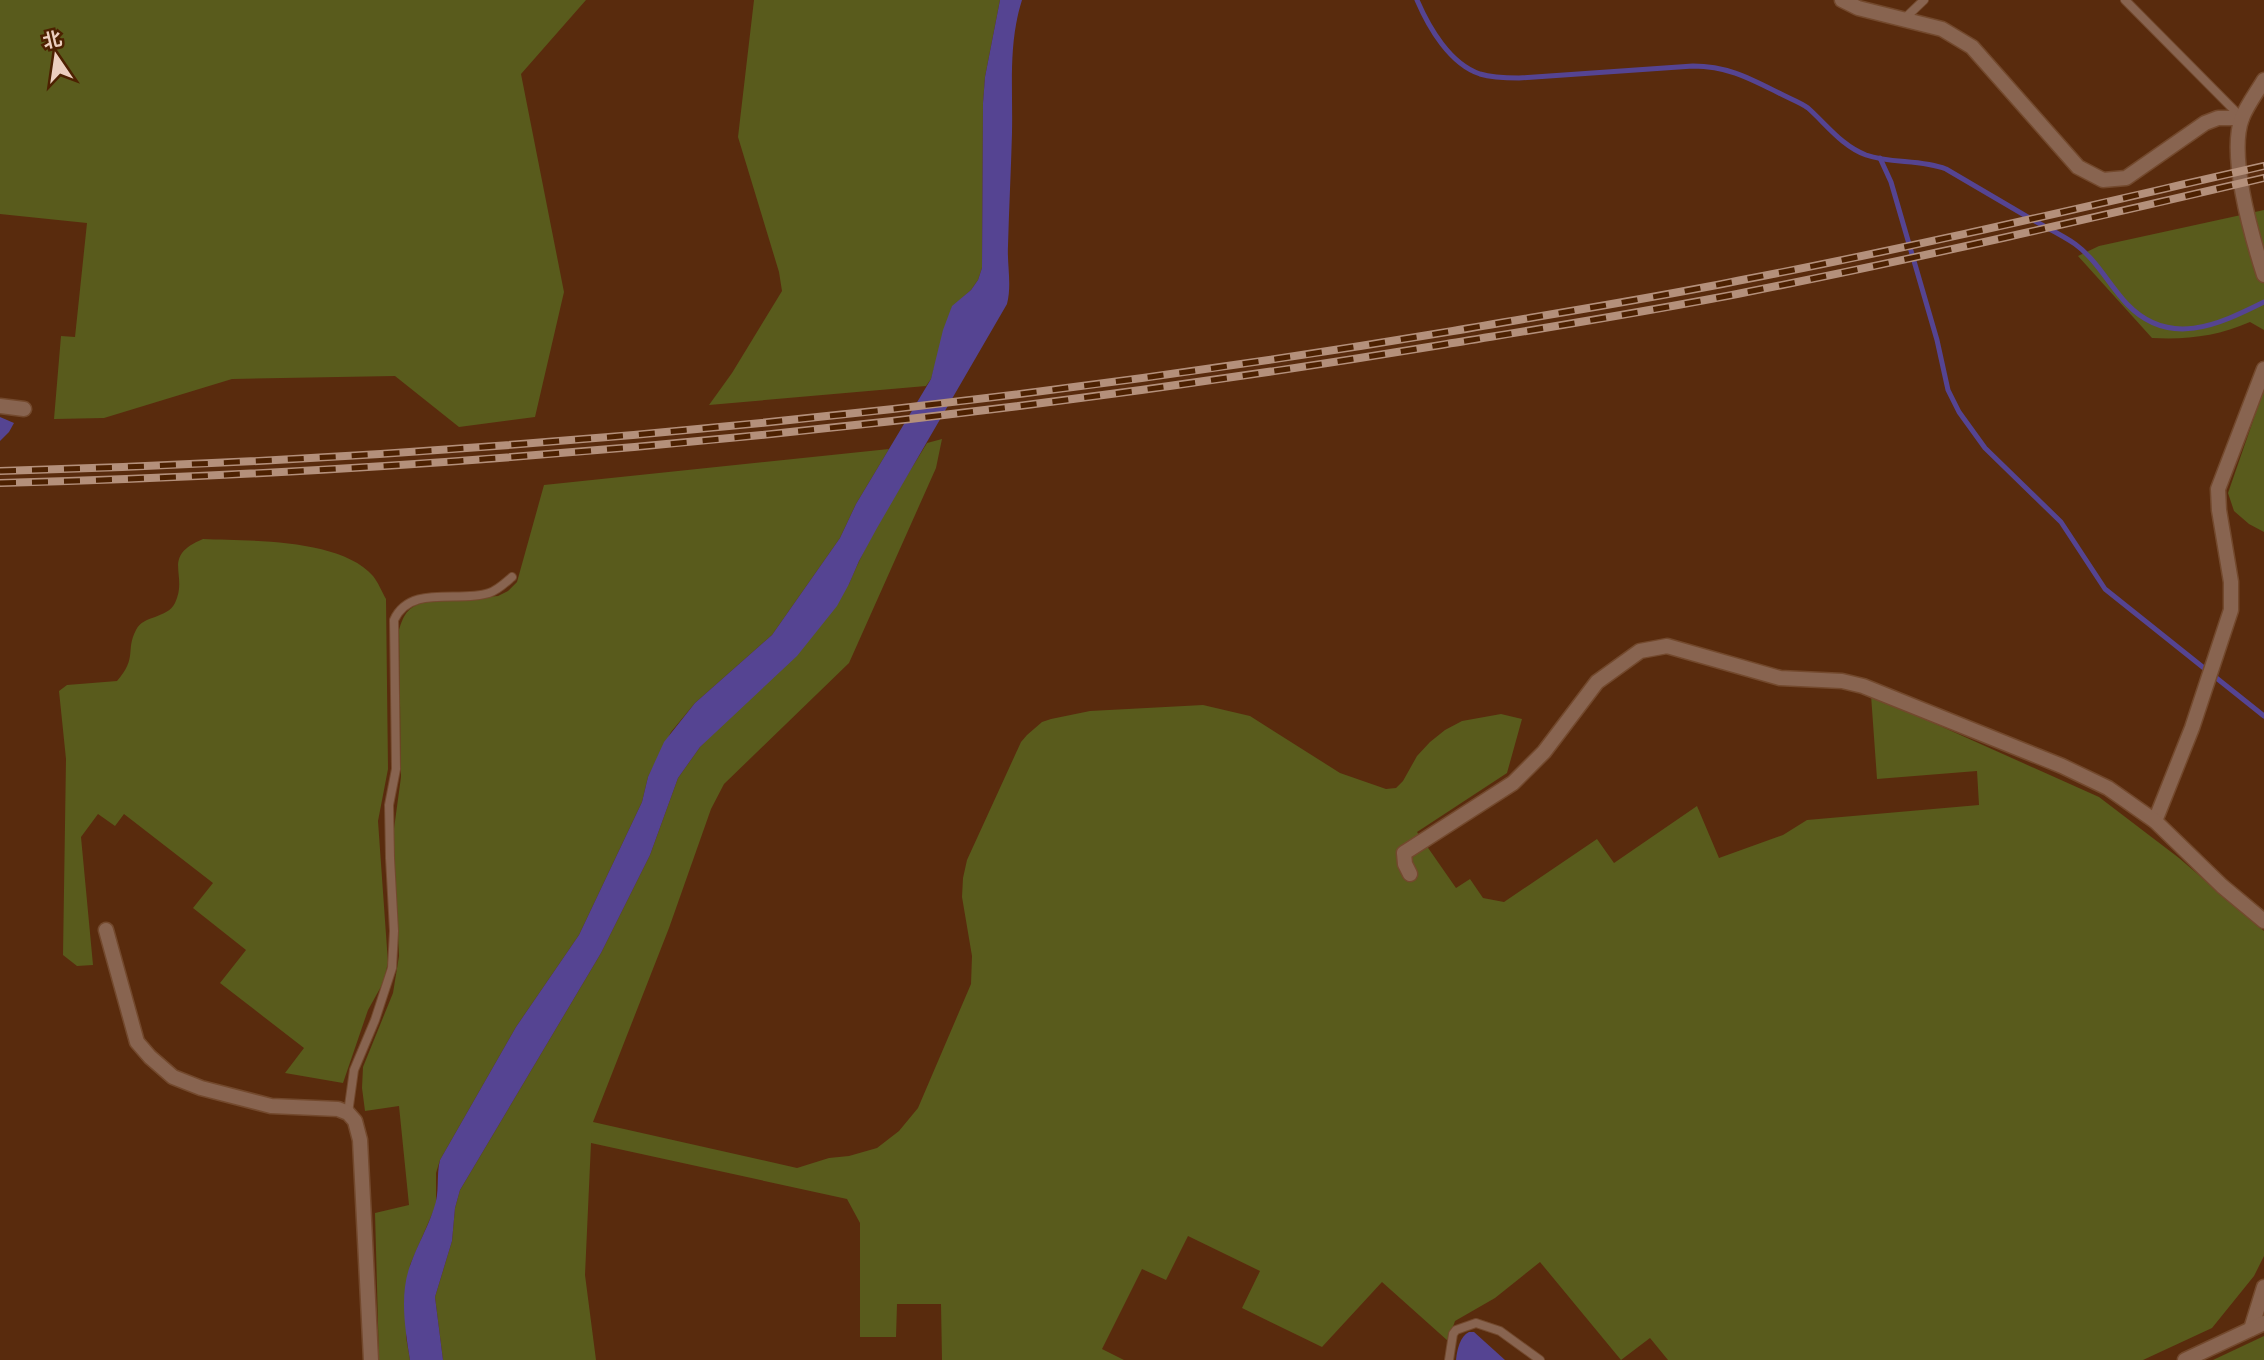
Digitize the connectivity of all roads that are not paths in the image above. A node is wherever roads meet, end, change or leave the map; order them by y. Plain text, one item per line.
1 (1842, 0) edge
2 (1924, 0) edge
3 (2125, 0) edge
4 (1903, 20) junction
5 (2264, 80) edge
6 (2242, 118) junction
7 (2264, 275) edge
8 (2264, 369) edge
9 (0, 406) edge
10 (24, 409) dead end
11 (512, 577) dead end
12 (2155, 821) junction
13 (1410, 874) dead end
14 (2264, 921) edge
15 (106, 930) dead end
16 (348, 1113) junction
17 (2264, 1287) edge
18 (2257, 1326) edge
19 (371, 1360) edge
20 (1449, 1360) edge
21 (1540, 1360) edge
22 (2185, 1360) edge

1 - 4 street
2 - 4 lane
3 - 6 lane
4 - 6 street
5 - 6 street
6 - 7 street
8 - 12 street
9 - 10 street
11 - 16 lane
12 - 13 street
12 - 14 street
15 - 16 street
16 - 19 street
17 - 18 street
18 - 22 street
20 - 21 lane

